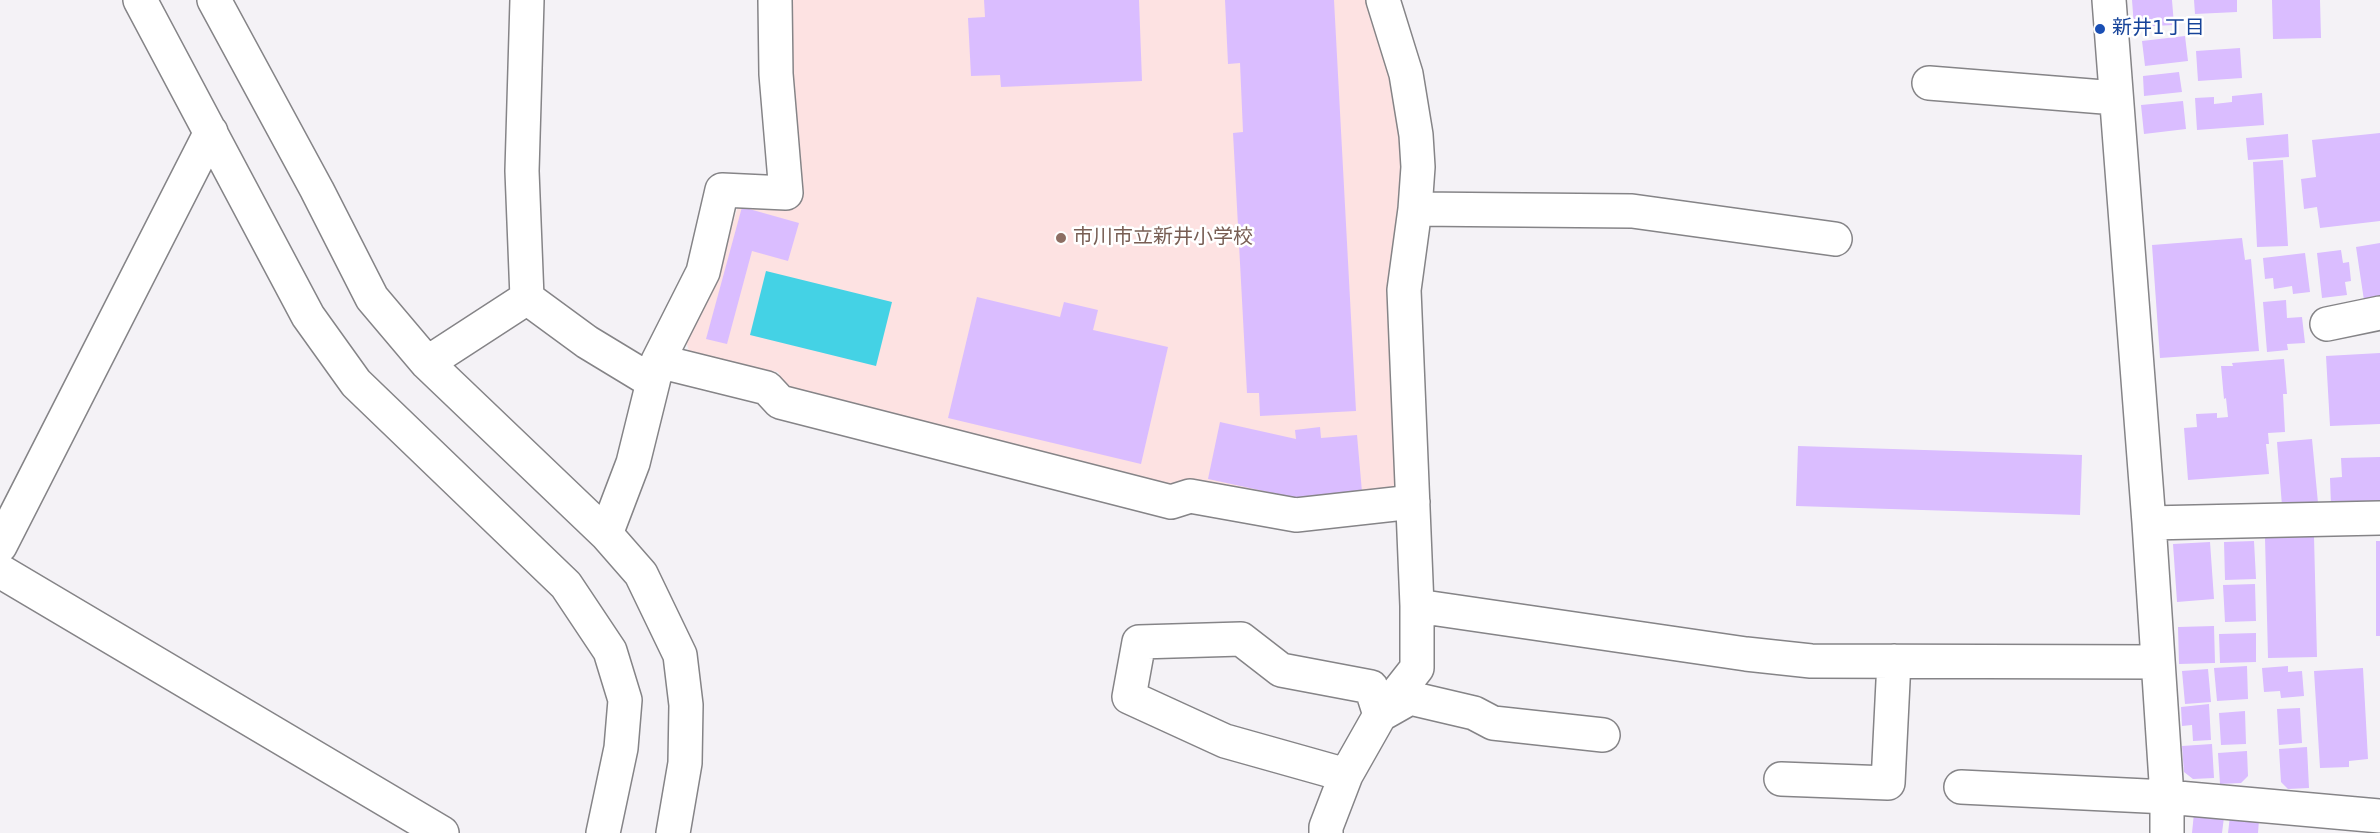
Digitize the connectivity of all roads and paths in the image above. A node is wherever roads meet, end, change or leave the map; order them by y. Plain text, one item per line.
1 (140, 0) edge
2 (214, 0) edge
3 (527, 0) edge
4 (775, 0) edge
5 (1383, 0) edge
6 (2109, 0) edge
7 (1929, 83) dead end
8 (2116, 98) junction
9 (211, 132) junction
10 (1415, 209) junction
11 (1835, 239) dead end
12 (527, 297) junction
13 (2380, 313) edge
14 (2327, 324) dead end
15 (427, 363) junction
16 (656, 371) junction
17 (1413, 502) junction
18 (2380, 518) edge
19 (2149, 523) junction
20 (606, 534) junction
21 (0, 546) edge
22 (0, 571) edge
23 (1417, 606) junction
24 (1894, 661) junction
25 (2158, 662) junction
26 (1380, 715) junction
27 (1603, 735) dead end
28 (1346, 775) junction
29 (1781, 779) dead end
30 (1961, 787) dead end
31 (2167, 797) junction
32 (2380, 816) edge
33 (442, 833) edge
34 (603, 833) edge
35 (673, 833) edge
36 (1326, 833) edge
37 (2167, 833) edge

1 - 9 street
2 - 15 street
3 - 12 street
4 - 16 street
5 - 10 street
6 - 8 street
7 - 8 street
8 - 19 street
9 - 21 street
9 - 34 street
10 - 11 street
10 - 17 street
12 - 15 street
12 - 16 street
13 - 14 street
15 - 20 street
16 - 17 street
16 - 20 street
17 - 23 street
18 - 19 street
19 - 25 street
20 - 35 street
22 - 33 street
23 - 24 street
23 - 26 street
24 - 25 street
24 - 29 street
25 - 31 street
26 - 27 street
26 - 28 street
26 - 28 street
28 - 36 street
30 - 31 street
31 - 32 street
31 - 37 street

